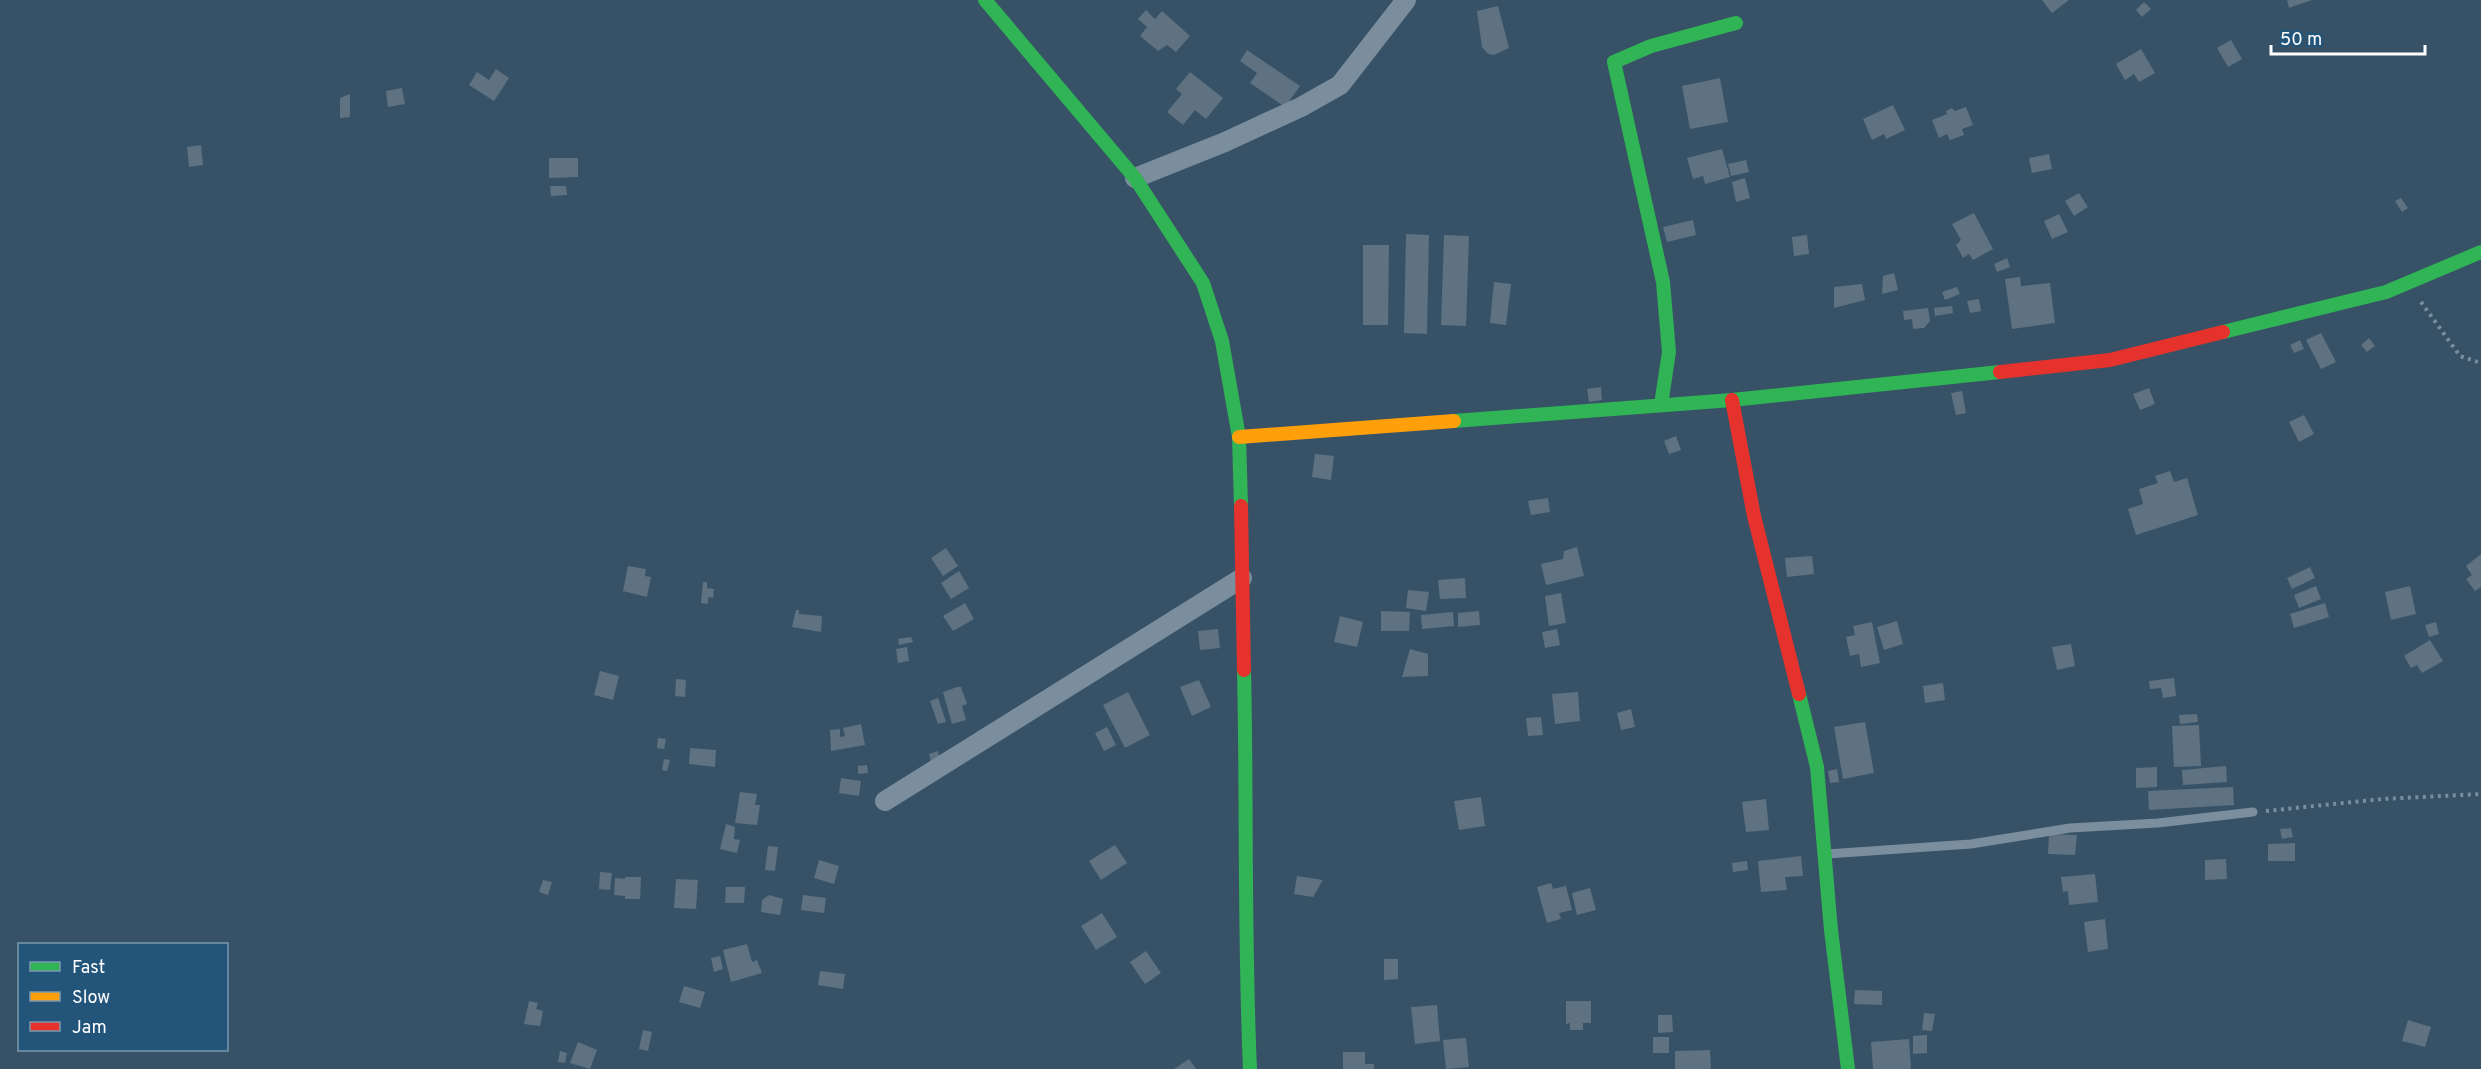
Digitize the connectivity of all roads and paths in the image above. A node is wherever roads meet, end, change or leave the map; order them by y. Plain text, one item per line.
1 (985, 0) edge
2 (1406, 0) edge
3 (1736, 24) dead end
4 (1135, 178) junction
5 (2481, 252) edge
6 (2408, 284) junction
7 (2481, 363) edge
8 (1732, 399) junction
9 (1661, 405) junction
10 (1239, 437) junction
11 (1242, 578) junction
12 (2481, 794) edge
13 (885, 801) dead end
14 (2253, 812) joint
15 (1824, 854) junction
16 (1250, 1069) edge
17 (1848, 1069) edge

1 - 4 street
2 - 4 street
3 - 9 street
4 - 10 street
5 - 6 street
6 - 7 path
6 - 8 street
8 - 9 street
8 - 15 street
9 - 10 street
10 - 11 street
11 - 13 street
11 - 16 street
12 - 14 path
14 - 15 lane
15 - 17 street

